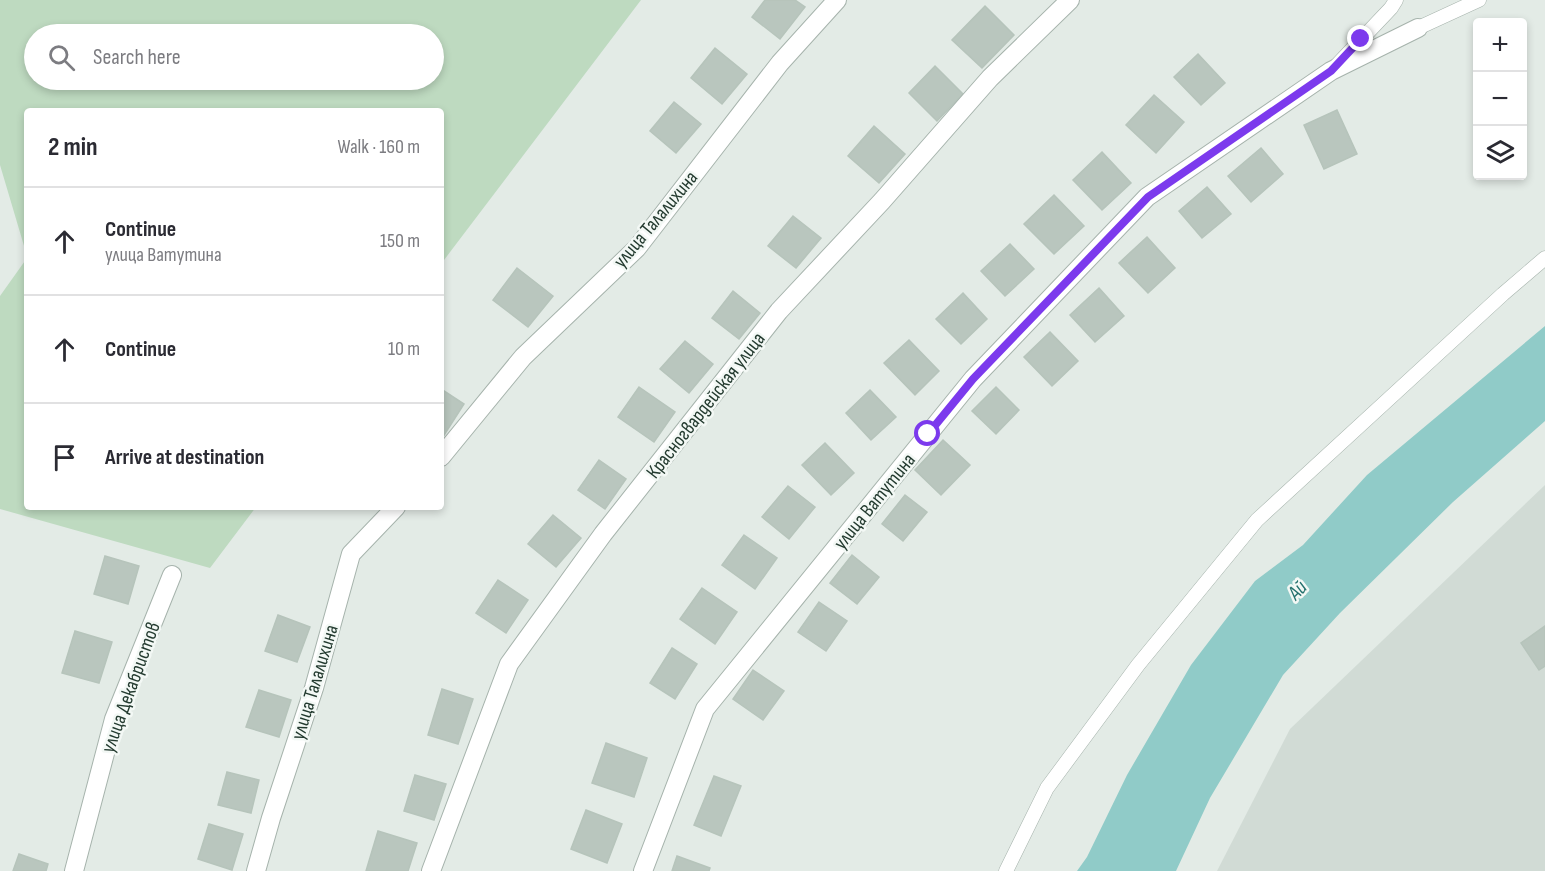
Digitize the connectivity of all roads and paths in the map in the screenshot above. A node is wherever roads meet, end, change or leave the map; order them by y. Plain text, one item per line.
1 (837, 0) edge
2 (1070, 0) edge
3 (1396, 0) edge
4 (1479, 0) edge
5 (1454, 5) edge
6 (1418, 28) joint
7 (1331, 71) junction
8 (1545, 258) edge
9 (444, 454) edge
10 (393, 510) edge
11 (172, 575) dead end
12 (74, 871) edge
13 (256, 871) edge
14 (431, 871) edge
15 (643, 871) edge
16 (1006, 871) edge

1 - 9 street, улица Талалихина
2 - 14 street, Красногвардейская улица
3 - 7 lane
4 - 5 lane
5 - 6 lane
6 - 7 street, улица Ватутина
7 - 15 street, улица Ватутина
8 - 16 lane
10 - 13 street, улица Талалихина
11 - 12 street, улица Декабристов

